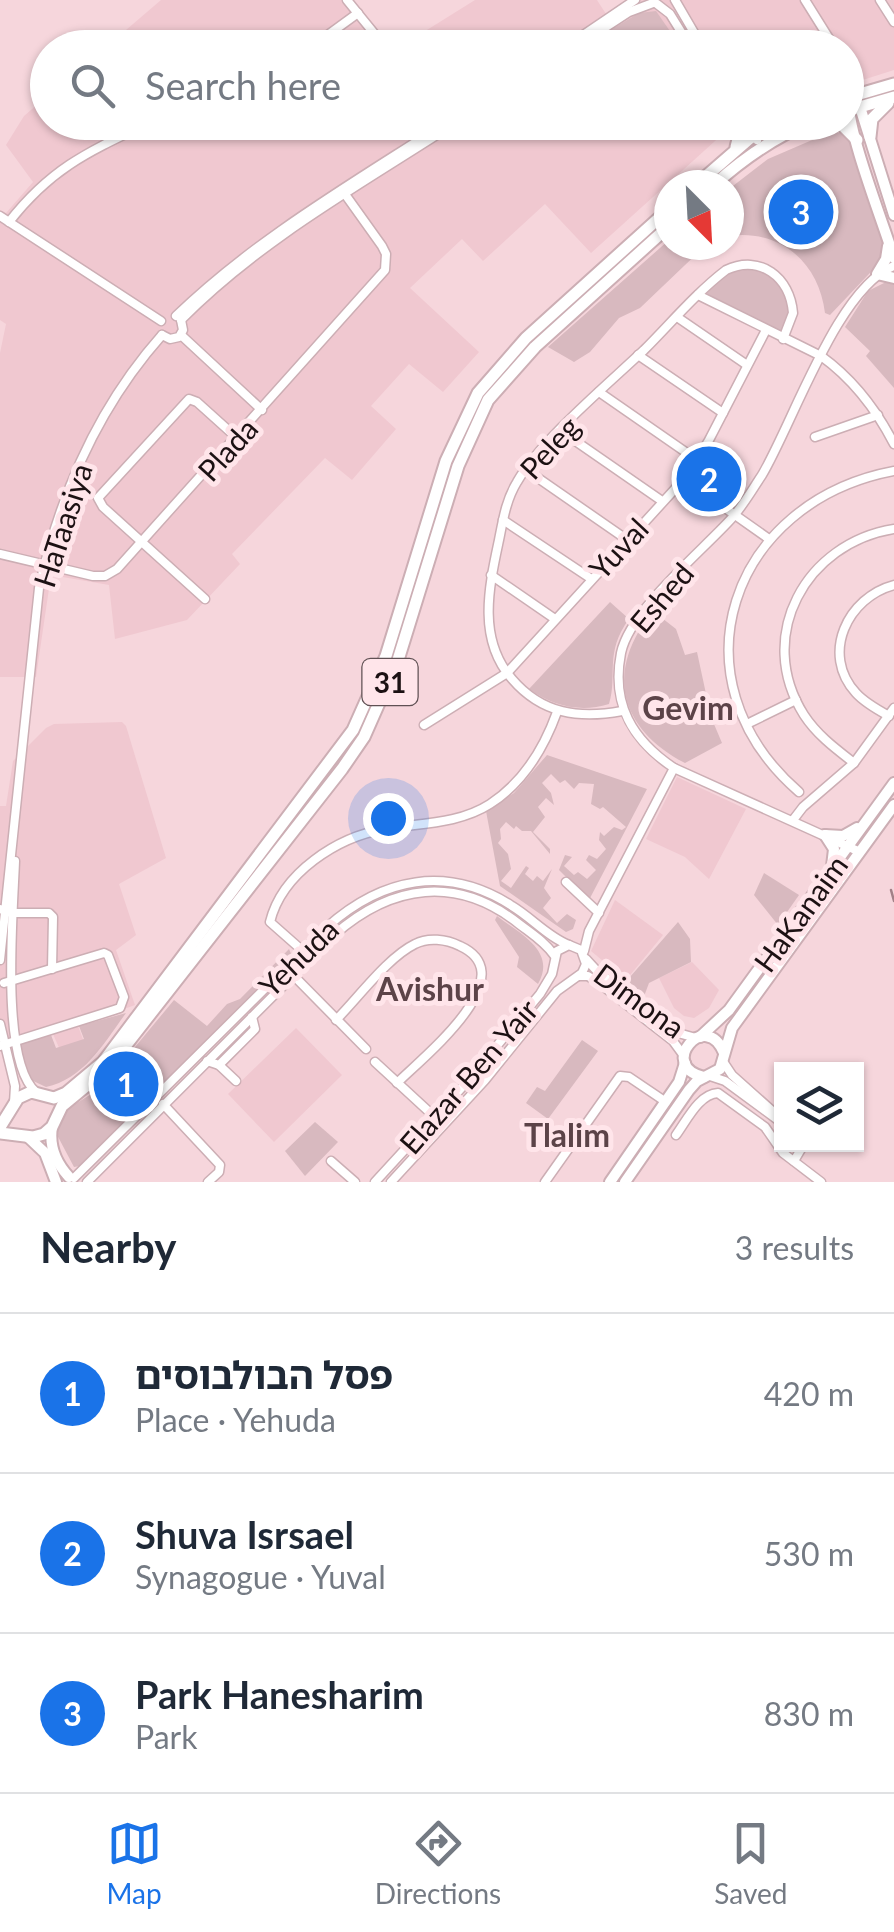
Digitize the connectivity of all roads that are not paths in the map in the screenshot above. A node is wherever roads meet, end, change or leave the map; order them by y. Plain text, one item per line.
1 (347, 0) edge
2 (636, 0) edge
3 (672, 0) edge
4 (805, 0) edge
5 (880, 0) edge
6 (653, 2) edge
7 (358, 13) junction
8 (894, 22) edge
9 (335, 30) edge
10 (372, 30) edge
11 (591, 30) edge
12 (602, 30) edge
13 (680, 30) edge
14 (691, 30) edge
15 (824, 30) edge
16 (894, 84) edge
17 (864, 98) edge
18 (894, 98) edge
19 (864, 102) edge
20 (864, 136) edge
21 (113, 140) edge
22 (425, 140) edge
23 (738, 140) edge
24 (742, 140) edge
25 (755, 140) edge
26 (776, 140) edge
27 (864, 140) edge
28 (864, 140) edge
29 (759, 149) junction
30 (728, 156) junction
31 (713, 170) edge
32 (733, 170) edge
33 (343, 192) junction
34 (894, 214) edge
35 (0, 216) edge
36 (9, 222) junction
37 (654, 223) edge
38 (888, 238) junction
39 (654, 240) edge
40 (894, 258) edge
41 (894, 266) edge
42 (877, 274) junction
43 (894, 278) edge
44 (698, 295) junction
45 (677, 317) junction
46 (178, 318) junction
47 (161, 321) junction
48 (766, 330) junction
49 (181, 334) junction
50 (162, 335) junction
51 (784, 339) junction
52 (638, 355) junction
53 (822, 356) junction
54 (748, 364) junction
55 (599, 392) junction
56 (262, 410) junction
57 (723, 413) junction
58 (878, 415) junction
59 (561, 431) junction
60 (815, 437) dead end
61 (236, 438) junction
62 (894, 444) edge
63 (698, 460) junction
64 (525, 470) junction
65 (894, 471) edge
66 (684, 478) junction
67 (662, 501) junction
68 (735, 514) junction
69 (504, 520) junction
70 (894, 529) edge
71 (626, 539) junction
72 (769, 539) junction
73 (142, 542) junction
74 (0, 554) edge
75 (44, 565) junction
76 (492, 574) junction
77 (590, 578) junction
78 (894, 586) edge
79 (205, 598) dead end
80 (555, 619) junction
81 (506, 673) junction
82 (796, 700) junction
83 (622, 710) junction
84 (557, 712) junction
85 (892, 712) edge
86 (747, 724) junction
87 (424, 725) dead end
88 (854, 763) junction
89 (674, 768) junction
90 (894, 783) edge
91 (799, 792) dead end
92 (894, 805) edge
93 (793, 820) junction
94 (865, 823) junction
95 (825, 835) junction
96 (849, 845) junction
97 (860, 852) junction
98 (831, 869) junction
99 (566, 882) dead end
100 (5, 911) edge
101 (599, 914) junction
102 (590, 931) junction
103 (572, 946) junction
104 (304, 952) junction
105 (554, 956) junction
106 (585, 956) junction
107 (0, 960) edge
108 (553, 966) junction
109 (52, 969) junction
110 (290, 972) junction
111 (576, 977) junction
112 (3, 984) edge
113 (2, 1008) edge
114 (252, 1017) junction
115 (336, 1020) junction
116 (0, 1024) edge
117 (698, 1038) junction
118 (4, 1045) edge
119 (366, 1050) dead end
120 (724, 1058) junction
121 (684, 1060) junction
122 (207, 1061) junction
123 (375, 1062) dead end
124 (219, 1065) junction
125 (707, 1077) junction
126 (236, 1081) dead end
127 (396, 1083) junction
128 (42, 1095) junction
129 (160, 1102) junction
130 (666, 1102) junction
131 (12, 1108) junction
132 (774, 1114) edge
133 (774, 1115) edge
134 (433, 1119) junction
135 (54, 1121) junction
136 (447, 1121) junction
137 (0, 1130) edge
138 (24, 1135) junction
139 (676, 1136) dead end
140 (799, 1152) edge
141 (331, 1160) dead end
142 (794, 1161) junction
143 (71, 1180) edge
144 (208, 1182) edge
145 (355, 1182) edge
146 (375, 1182) edge
147 (391, 1182) edge
148 (545, 1182) edge
149 (610, 1182) edge
150 (625, 1182) edge
151 (821, 1182) edge

1 - 7 street
2 - 11 street
3 - 6 street
3 - 14 street
4 - 15 street
5 - 8 street
6 - 12 street
6 - 13 street
7 - 9 street
7 - 10 street
16 - 17 highway
18 - 19 highway
18 - 20 highway
21 - 36 street
22 - 33 street
23 - 30 highway
24 - 30 highway
25 - 29 street
26 - 29 highway
27 - 34 main road
28 - 38 main road
29 - 32 highway
30 - 31 highway
33 - 46 street
33 - 56 street, Plada
35 - 36 street
36 - 47 street
37 - 128 highway, 31
38 - 40 main road
38 - 42 main road
39 - 135 highway, 31
41 - 42 street, Eshed
42 - 43 main road
42 - 53 street, Eshed
44 - 45 street, Peleg
44 - 48 street
44 - 51 street, Peleg
45 - 52 street, Peleg
45 - 54 street
46 - 47 street
46 - 49 street
47 - 50 street
48 - 51 street
48 - 54 street, Yuval
49 - 50 street
49 - 56 street
50 - 75 street, HaTaasiya
51 - 53 street
52 - 55 street, Peleg
52 - 57 street
53 - 58 street
53 - 68 street, Eshed
54 - 57 street, Yuval
55 - 59 street, Peleg
55 - 63 street
56 - 61 street, Plada
57 - 63 street, Yuval
58 - 60 street
58 - 62 street
59 - 64 street, Peleg
59 - 67 street
61 - 73 street, Plada
61 - 73 street
63 - 66 street, Yuval
64 - 69 street, Peleg
64 - 71 street
65 - 72 street
66 - 67 street, Yuval
66 - 68 street
67 - 71 street, Yuval
68 - 72 street
68 - 83 street, Eshed
69 - 76 street, Peleg
69 - 77 street
70 - 82 street
71 - 77 street, Yuval
72 - 86 street
73 - 75 street, Plada
73 - 79 street
74 - 75 street
75 - 100 street, HaTaasiya
76 - 80 street
76 - 81 street, Peleg
77 - 80 street, Yuval
78 - 85 street
80 - 81 street, Yuval
81 - 84 street, Peleg
81 - 87 street, Yuval
82 - 86 street
82 - 88 street
83 - 84 street
83 - 89 street
84 - 104 street
85 - 88 street
86 - 91 street
88 - 93 street
89 - 93 street
89 - 101 street
90 - 94 main road, HaKanaim
92 - 97 main road, HaKanaim
93 - 95 street
94 - 95 main road
94 - 96 main road, HaKanaim
95 - 96 street
95 - 98 main road
96 - 97 street
96 - 98 main road, HaKanaim
97 - 120 main road, HaKanaim
98 - 117 main road, HaKanaim
99 - 101 street
100 - 107 street, HaTaasiya
100 - 109 street
100 - 112 street, HaTaasiya
101 - 102 street
102 - 103 street
102 - 106 street
103 - 104 street, Yehuda
103 - 105 street
103 - 106 street
104 - 110 street, Yehuda
105 - 108 street
105 - 110 street, Yehuda
106 - 111 street
106 - 117 street, Dimona
108 - 111 street
108 - 134 street, Elazar Ben Yair
109 - 112 street
109 - 118 street
110 - 114 street, Yehuda
110 - 115 street
110 - 129 street, Yehuda
111 - 121 street, Dimona
111 - 136 street, Elazar Ben Yair
112 - 113 street, HaTaasiya
113 - 118 street, HaTaasiya
114 - 122 street, Yehuda
114 - 124 street
115 - 119 street
115 - 127 street
116 - 118 street, HaTaasiya
117 - 120 main road
117 - 121 main road
118 - 128 street, HaTaasiya
118 - 131 street, HaTaasiya
120 - 125 main road
120 - 132 street
121 - 125 main road
121 - 130 main road
122 - 124 street
122 - 129 street, Yehuda
123 - 127 street
124 - 126 street
125 - 133 street
125 - 150 main road
127 - 134 street
128 - 131 highway, 31
128 - 135 highway
129 - 143 street, Yehuda
129 - 144 street
130 - 148 street
130 - 149 main road
131 - 137 highway, 31
131 - 138 highway
134 - 136 street
134 - 146 street, Elazar Ben Yair
135 - 138 highway, 31
135 - 143 main road
136 - 147 street, Elazar Ben Yair
137 - 138 highway, 31
138 - 143 main road
139 - 142 street
140 - 142 street
141 - 145 street
142 - 151 street

